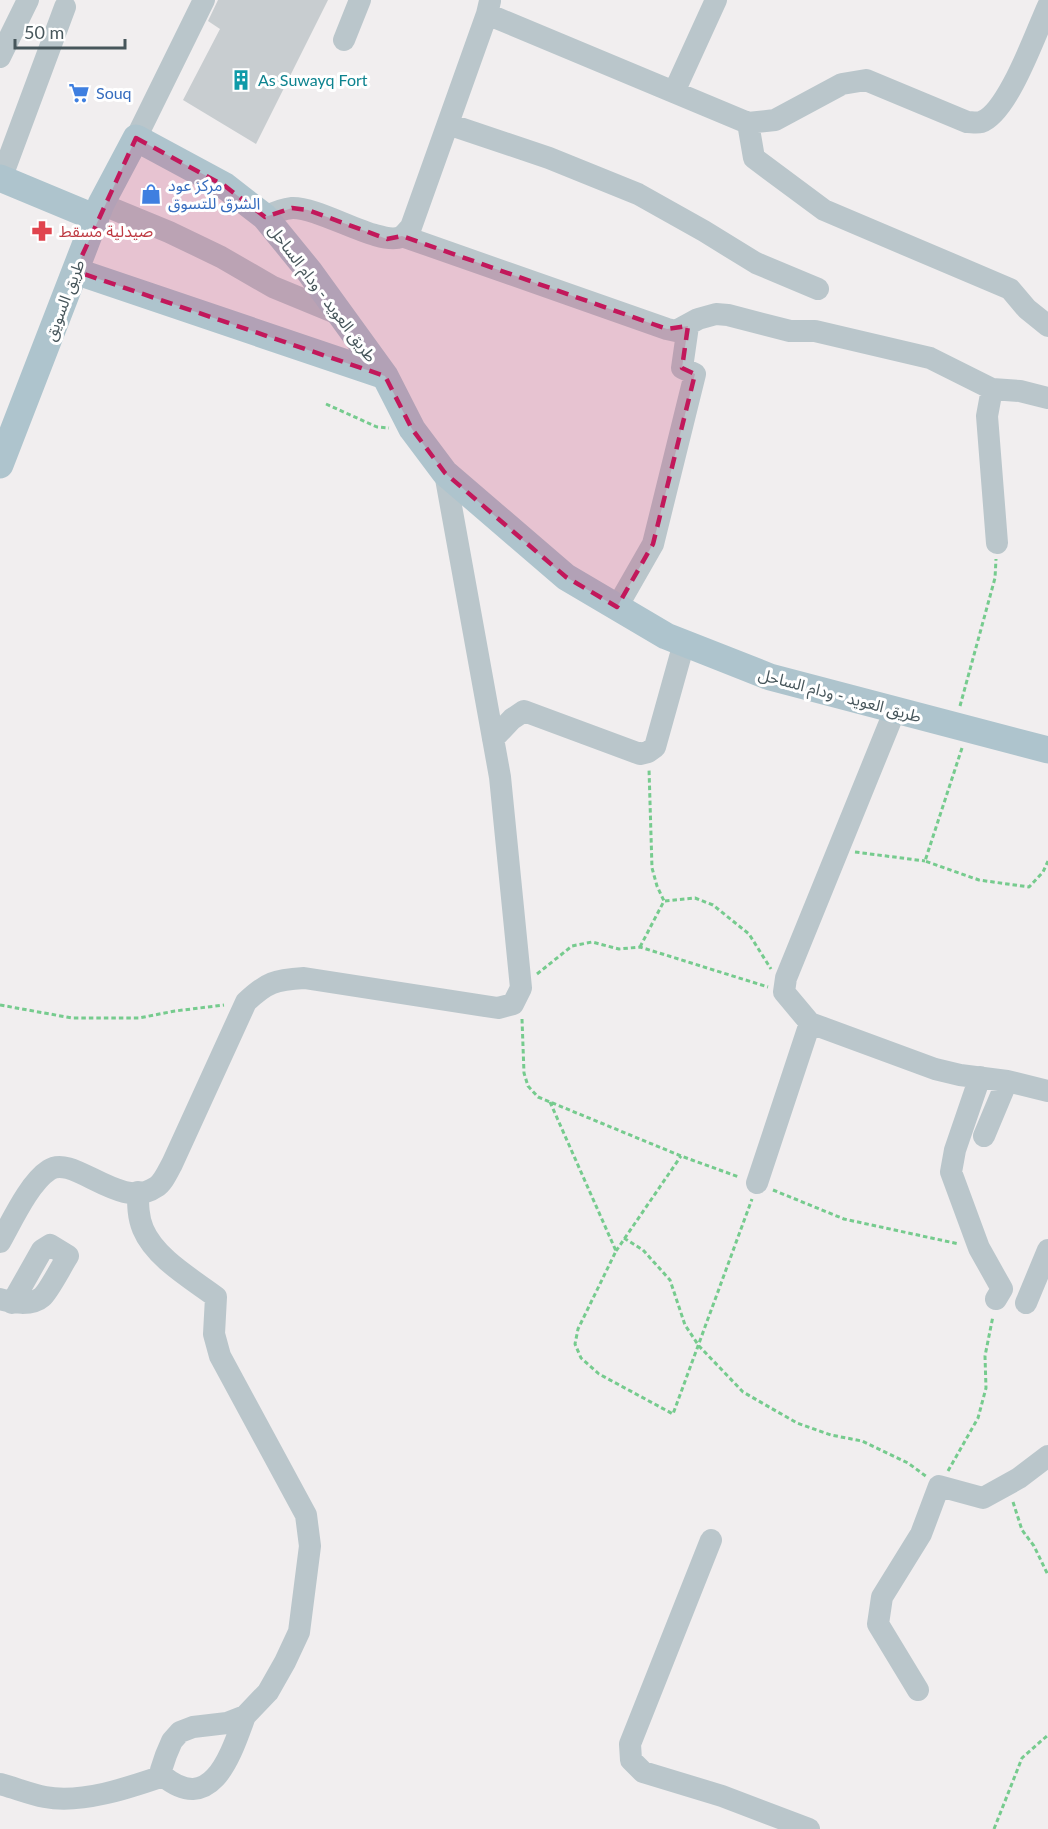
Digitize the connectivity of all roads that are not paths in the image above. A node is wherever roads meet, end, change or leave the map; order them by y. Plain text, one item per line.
1 (28, 0) edge
2 (204, 0) edge
3 (360, 0) edge
4 (716, 0) edge
5 (1048, 6) edge
6 (65, 7) dead end
7 (488, 7) edge
8 (344, 40) dead end
9 (0, 57) edge
10 (674, 92) junction
11 (748, 123) junction
12 (448, 124) junction
13 (136, 138) junction
14 (1, 178) edge
15 (99, 211) junction
16 (265, 217) junction
17 (402, 236) junction
18 (75, 271) junction
19 (818, 289) dead end
20 (341, 315) junction
21 (688, 326) junction
22 (1048, 326) edge
23 (385, 376) junction
24 (992, 389) junction
25 (1048, 398) edge
26 (7, 429) edge
27 (0, 465) edge
28 (445, 473) junction
29 (997, 543) road end
30 (617, 607) junction
31 (684, 643) junction
32 (896, 710) junction
33 (493, 739) junction
34 (1048, 750) edge
35 (810, 1023) junction
36 (980, 1077) junction
37 (1007, 1081) junction
38 (1048, 1091) edge
39 (984, 1136) dead end
40 (757, 1183) road end
41 (138, 1192) junction
42 (0, 1242) edge
43 (1048, 1250) edge
44 (996, 1299) road end
45 (1026, 1303) dead end
46 (1048, 1456) edge
47 (711, 1540) dead end
48 (918, 1690) dead end
49 (245, 1716) junction
50 (163, 1776) junction
51 (0, 1784) edge
52 (809, 1829) edge

1 - 9 street
2 - 13 street
3 - 8 street
4 - 10 street
5 - 11 street
6 - 14 street
7 - 10 street
7 - 12 street
10 - 11 street
11 - 22 street
12 - 17 street
12 - 19 street
13 - 15 main road, طريق السويق
13 - 16 main road, طريق العويد - ودام الساحل
14 - 15 main road
15 - 18 main road, طريق السويق
15 - 20 street
16 - 17 street
16 - 20 main road, طريق العويد - ودام الساحل
17 - 21 street
18 - 23 main road, طريق العويد - ودام الساحل
18 - 26 main road, طريق السويق
20 - 23 main road, طريق العويد - ودام الساحل
21 - 24 street
21 - 30 street
23 - 28 main road, طريق العويد - ودام الساحل
24 - 25 street
24 - 29 street
26 - 27 main road, طريق السويق
28 - 30 main road, طريق العويد - ودام الساحل
28 - 33 street
30 - 31 main road, طريق العويد - ودام الساحل
31 - 32 main road, طريق العويد - ودام الساحل
31 - 33 street
32 - 34 main road, طريق العويد - ودام الساحل
32 - 35 street
33 - 41 street
35 - 36 street
35 - 40 street
36 - 37 street
36 - 44 street
37 - 38 street
37 - 39 street
41 - 42 street
41 - 49 street
43 - 45 street
46 - 48 street
47 - 52 street
49 - 50 street
49 - 50 street
50 - 51 street

